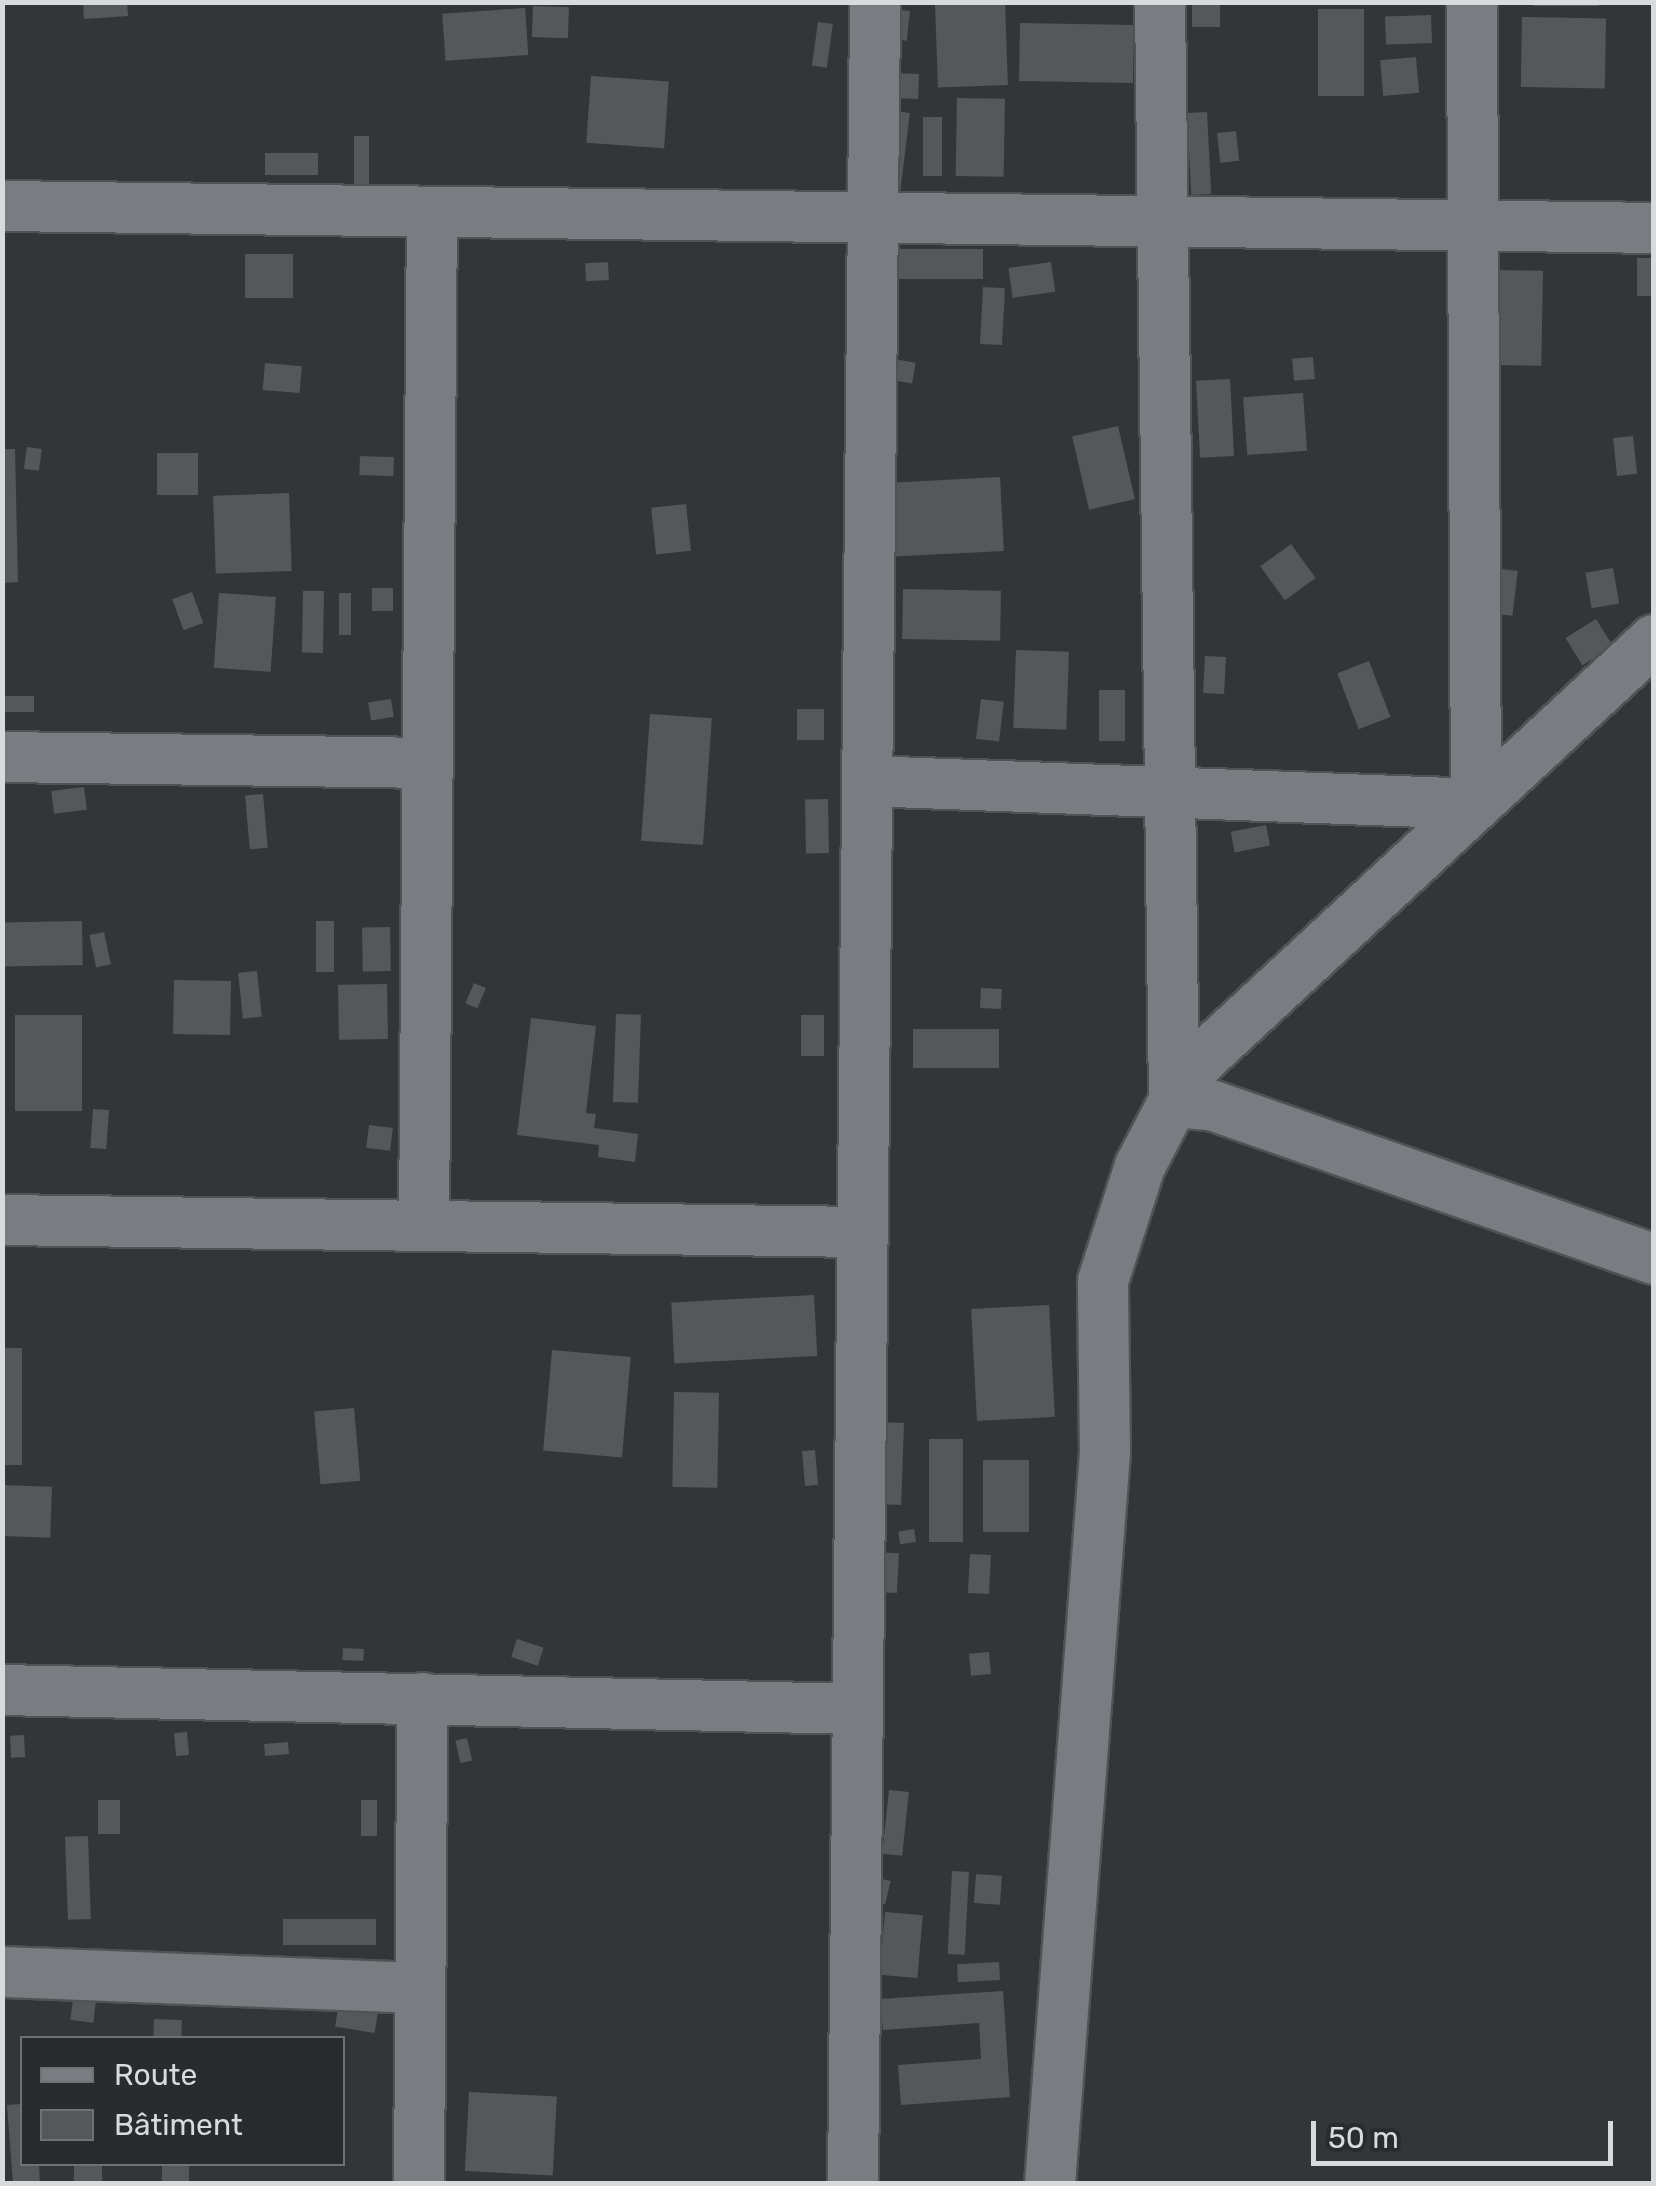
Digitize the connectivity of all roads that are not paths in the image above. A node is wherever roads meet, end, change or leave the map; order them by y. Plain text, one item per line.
1 (875, 2) edge
2 (1160, 2) edge
3 (1472, 2) edge
4 (2, 206) edge
5 (432, 212) junction
6 (873, 218) junction
7 (1162, 222) junction
8 (1473, 226) junction
9 (1654, 228) edge
10 (1654, 640) edge
11 (2, 757) edge
12 (428, 763) junction
13 (867, 781) junction
14 (1170, 793) junction
15 (1476, 804) junction
16 (1174, 1102) junction
17 (2, 1220) edge
18 (424, 1226) junction
19 (862, 1232) junction
20 (1654, 1259) edge
21 (2, 1690) edge
22 (422, 1698) junction
23 (858, 1708) junction
24 (2, 1972) edge
25 (420, 1988) junction
26 (419, 2184) edge
27 (853, 2184) edge
28 (1050, 2184) edge

1 - 6 street
2 - 7 street
3 - 8 street
4 - 5 street
5 - 6 street
5 - 12 street
6 - 7 street
6 - 13 street
7 - 8 street
7 - 14 street
8 - 9 street
8 - 15 street
10 - 15 street
11 - 12 street
12 - 18 street
13 - 14 street
13 - 19 street
14 - 15 street
14 - 16 street
15 - 16 street
16 - 20 street
16 - 28 street
17 - 18 street
18 - 19 street
19 - 23 street
21 - 22 street
22 - 23 street
22 - 25 street
23 - 27 street
24 - 25 street
25 - 26 street

